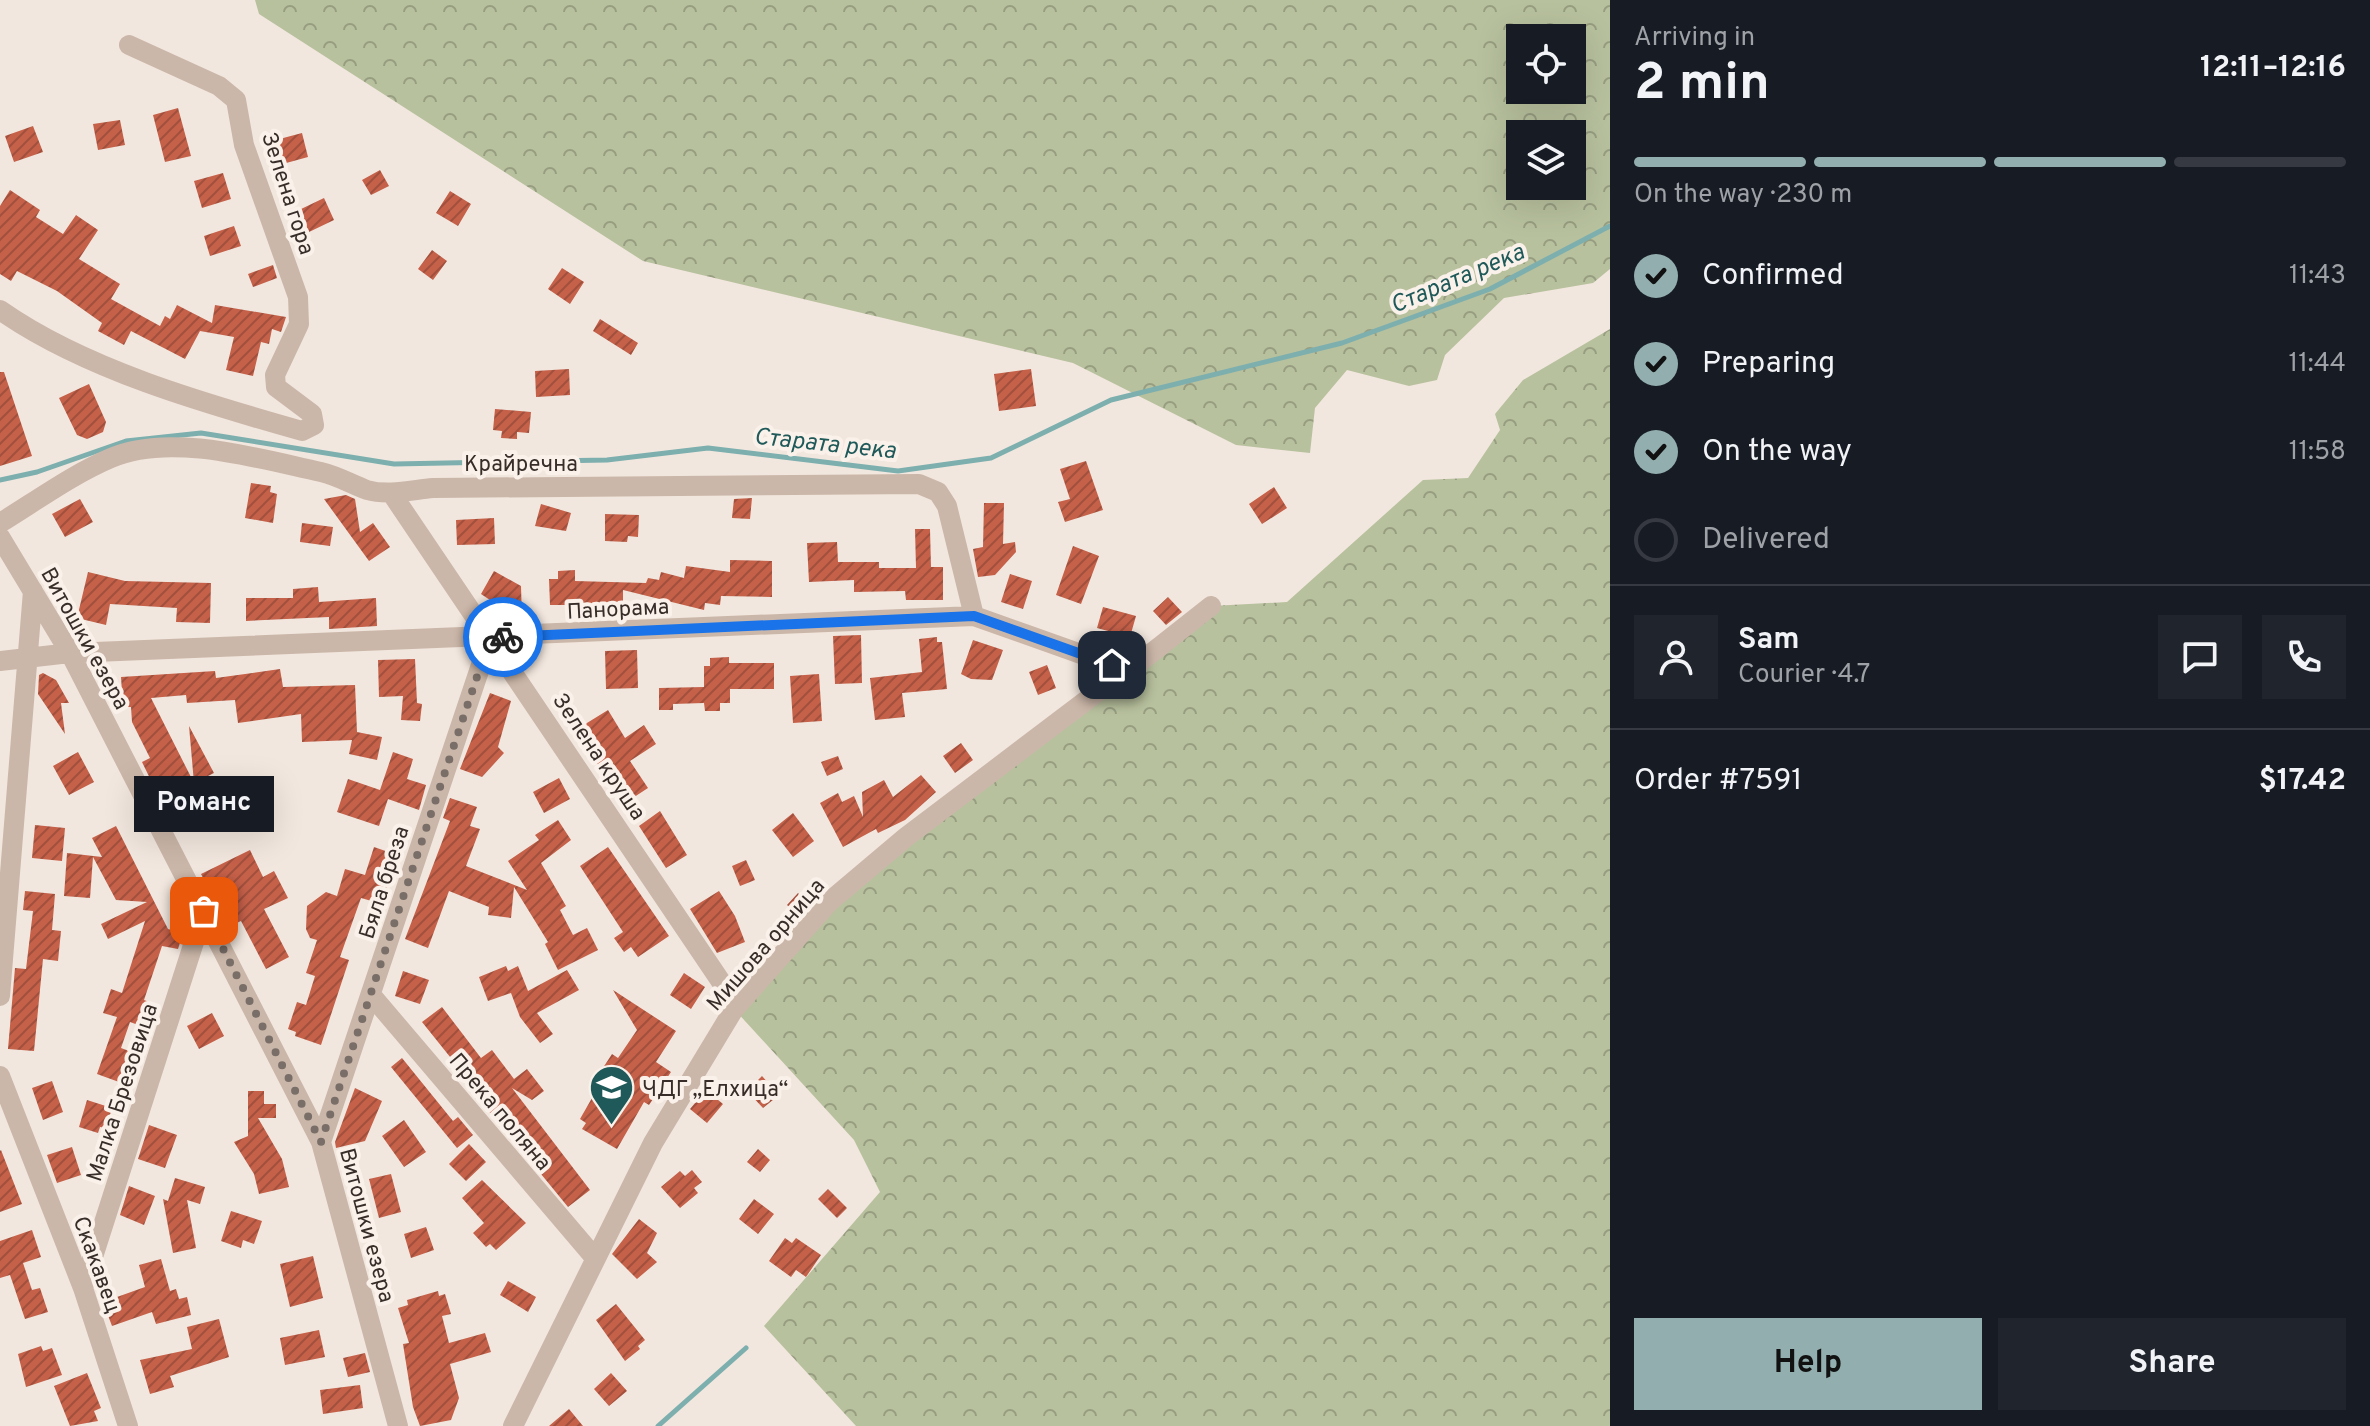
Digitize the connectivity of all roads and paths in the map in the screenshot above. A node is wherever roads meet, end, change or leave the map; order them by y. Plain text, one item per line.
1 (129, 45) dead end
2 (0, 310) edge
3 (392, 494) junction
4 (0, 523) edge
5 (0, 537) edge
6 (33, 591) junction
7 (1211, 606) dead end
8 (974, 616) junction
9 (490, 638) junction
10 (70, 653) junction
11 (28, 658) junction
12 (0, 661) edge
13 (1112, 665) junction
14 (204, 911) junction
15 (0, 996) edge
16 (372, 996) junction
17 (734, 1009) junction
18 (0, 1076) edge
19 (321, 1142) junction
20 (595, 1258) junction
21 (83, 1288) junction
22 (128, 1426) edge
23 (398, 1426) edge
24 (513, 1426) edge

1 - 2 street, Зелена гора
3 - 4 street, Крайречна
3 - 8 street, Крайречна
3 - 9 street, Зелена круша
5 - 6 street, Витошки езера
6 - 10 street, Витошки езера
6 - 11 street
7 - 13 street
8 - 9 street, Панорама
8 - 13 street, Панорама
9 - 10 street, Панорама
9 - 16 street, Бяла бреза
9 - 17 street, Зелена круша
10 - 11 street, Панорама
10 - 14 street, Витошки езера
11 - 12 street, Панорама
11 - 15 street
13 - 17 street, Мишова орница
14 - 19 street, Витошки езера
14 - 21 street, Малка Брезовица
16 - 19 street, Бяла бреза
16 - 20 street, Прека поляна
17 - 20 street, Мишова орница
18 - 21 street, Скакавец
19 - 23 street, Витошки езера
20 - 24 street, Мишова орница
21 - 22 street, Скакавец

